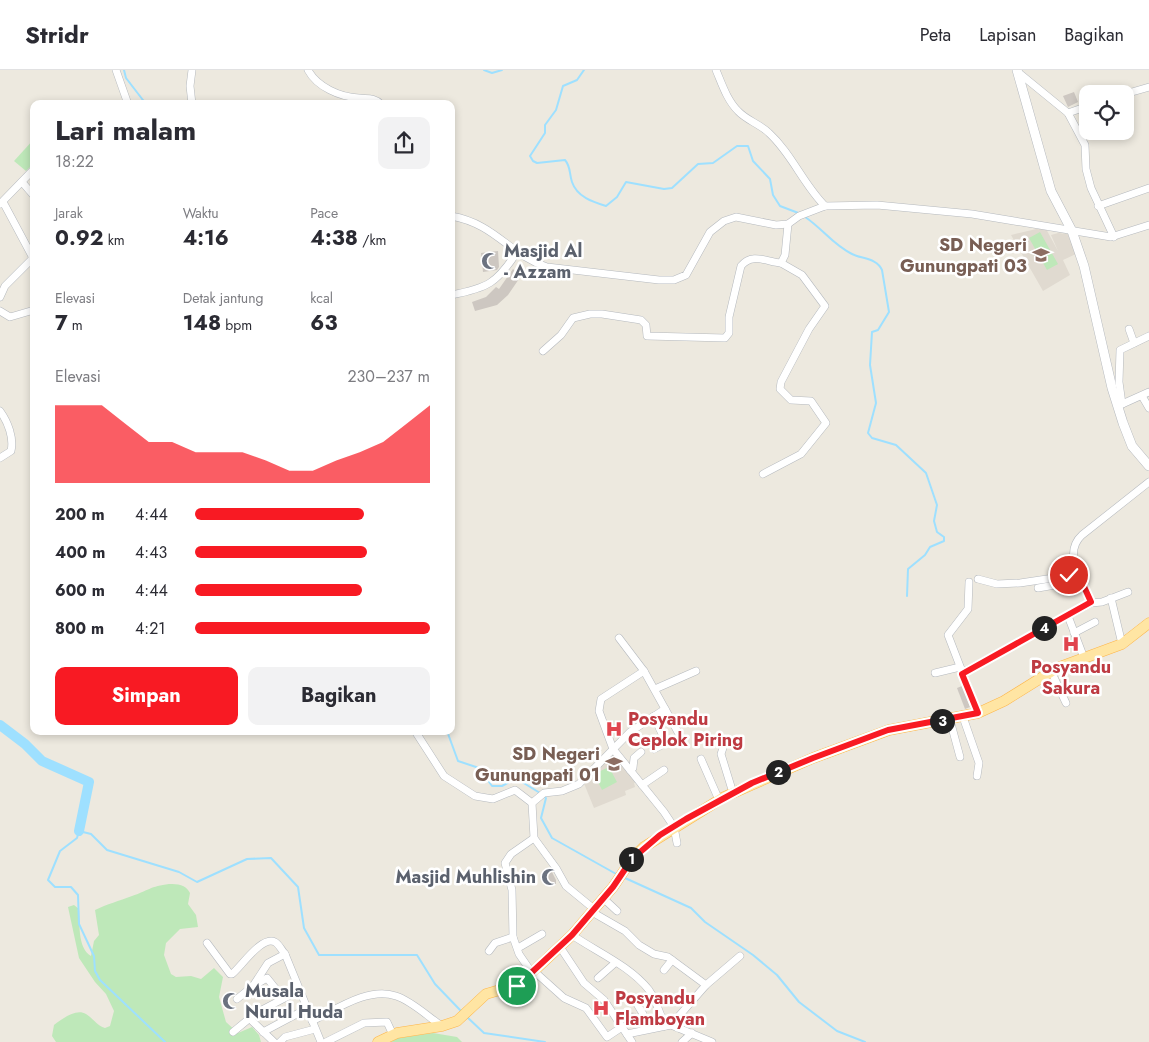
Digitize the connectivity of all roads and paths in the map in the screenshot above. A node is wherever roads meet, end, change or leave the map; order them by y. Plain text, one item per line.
1 (116, 70) edge
2 (192, 70) edge
3 (308, 70) edge
4 (716, 70) edge
5 (1018, 72) edge
6 (1149, 87) edge
7 (1134, 91) edge
8 (124, 100) edge
9 (192, 100) edge
10 (375, 100) edge
11 (1079, 109) edge
12 (1068, 113) junction
13 (30, 173) edge
14 (22, 182) junction
15 (1149, 188) edge
16 (30, 191) edge
17 (2, 203) edge
18 (825, 206) junction
19 (1098, 206) junction
20 (455, 217) edge
21 (788, 224) junction
22 (1149, 225) edge
23 (1072, 231) junction
24 (1114, 237) junction
25 (30, 252) edge
26 (517, 252) junction
27 (30, 260) edge
28 (781, 263) junction
29 (3, 284) edge
30 (455, 294) edge
31 (0, 297) edge
32 (0, 311) edge
33 (30, 311) edge
34 (1129, 329) dead end
35 (1149, 336) edge
36 (1134, 343) junction
37 (1120, 350) junction
38 (543, 351) dead end
39 (1105, 355) junction
40 (1149, 392) edge
41 (1142, 396) junction
42 (1120, 405) junction
43 (1149, 408) edge
44 (0, 411) edge
45 (0, 458) edge
46 (1149, 466) edge
47 (764, 474) dead end
48 (1149, 482) edge
49 (1076, 569) junction
50 (1055, 577) junction
51 (978, 579) dead end
52 (970, 582) dead end
53 (1038, 588) dead end
54 (1128, 592) dead end
55 (1111, 598) junction
56 (1091, 602) junction
57 (1068, 616) junction
58 (1094, 622) dead end
59 (1149, 622) edge
60 (1074, 633) junction
61 (619, 638) dead end
62 (1122, 644) junction
63 (1084, 658) junction
64 (961, 670) junction
65 (644, 671) junction
66 (696, 671) dead end
67 (1051, 671) junction
68 (935, 674) dead end
69 (655, 689) junction
70 (1066, 703) dead end
71 (665, 709) junction
72 (978, 713) junction
73 (654, 716) junction
74 (963, 717) junction
75 (950, 720) junction
76 (679, 734) dead end
77 (418, 735) edge
78 (721, 740) dead end
79 (613, 749) junction
80 (654, 749) dead end
81 (641, 752) dead end
82 (960, 757) dead end
83 (701, 759) dead end
84 (630, 770) junction
85 (664, 770) dead end
86 (977, 776) dead end
87 (642, 785) junction
88 (733, 793) junction
89 (718, 800) junction
90 (532, 802) junction
91 (674, 827) junction
92 (534, 838) junction
93 (677, 843) dead end
94 (603, 898) junction
95 (593, 911) junction
96 (617, 911) dead end
97 (542, 934) dead end
98 (572, 935) junction
99 (514, 937) junction
100 (207, 944) dead end
101 (560, 947) junction
102 (518, 948) junction
103 (489, 951) dead end
104 (285, 954) junction
105 (740, 956) dead end
106 (672, 960) junction
107 (614, 963) junction
108 (664, 970) dead end
109 (533, 972) junction
110 (598, 978) dead end
111 (706, 985) junction
112 (253, 986) junction
113 (300, 990) junction
114 (283, 998) junction
115 (236, 999) dead end
116 (634, 999) dead end
117 (308, 1008) junction
118 (249, 1018) junction
119 (312, 1021) junction
120 (668, 1025) junction
121 (442, 1026) junction
122 (622, 1026) junction
123 (315, 1029) junction
124 (644, 1029) junction
125 (233, 1032) dead end
126 (263, 1032) junction
127 (692, 1033) junction
128 (627, 1034) junction
129 (393, 1035) junction
130 (274, 1042) edge
131 (280, 1042) edge
132 (320, 1042) edge
133 (326, 1042) edge
134 (378, 1042) edge
135 (632, 1042) edge
136 (682, 1042) edge
137 (712, 1042) edge

1 - 8 street
2 - 9 street
3 - 10 street
4 - 18 street
5 - 12 street
5 - 23 street
6 - 7 street
11 - 12 street
12 - 19 street
13 - 14 street
14 - 16 street
14 - 17 street
15 - 19 street
17 - 25 street
18 - 21 street
18 - 23 street
19 - 24 street
20 - 26 street
21 - 26 street
21 - 28 street
22 - 24 street
23 - 24 street
23 - 39 street
26 - 30 street
27 - 29 street
28 - 38 street
28 - 47 street
29 - 31 street
32 - 33 street
34 - 36 street
35 - 36 street
36 - 37 street
37 - 39 street
37 - 42 street
39 - 42 street
40 - 41 street
41 - 42 street
41 - 43 street
42 - 46 street
44 - 45 street
48 - 49 street
49 - 50 street
49 - 56 street
50 - 51 street
50 - 53 street
52 - 64 street
54 - 55 street
55 - 56 street
55 - 62 street
56 - 57 street
57 - 60 street
57 - 64 street
58 - 60 street
59 - 62 main road
60 - 63 street
61 - 65 street
62 - 63 main road
63 - 67 main road
64 - 68 street
64 - 72 street
65 - 69 street
65 - 79 street
66 - 69 street
67 - 70 street
67 - 72 main road
69 - 71 street
71 - 73 street
71 - 76 street
72 - 74 main road
73 - 79 street
73 - 80 street
74 - 75 main road
74 - 86 street
75 - 82 street
75 - 88 main road
77 - 90 street
78 - 88 street
79 - 84 street
79 - 90 street
81 - 84 street
83 - 89 street
84 - 87 street
85 - 87 street
87 - 91 street
88 - 89 main road
89 - 91 main road
90 - 92 street
91 - 93 street
91 - 94 main road
92 - 95 street
92 - 99 street
94 - 95 main road
94 - 96 street
95 - 98 main road
95 - 106 street
97 - 102 street
98 - 101 main road
98 - 107 street
99 - 102 street
99 - 103 street
100 - 104 street
101 - 109 main road
101 - 122 street
102 - 109 street
104 - 112 street
104 - 113 street
105 - 111 street
106 - 108 street
106 - 111 street
107 - 110 street
107 - 120 street
109 - 121 main road
109 - 122 street
111 - 120 street
112 - 114 street
112 - 115 street
113 - 114 street
113 - 117 street
114 - 118 street
116 - 124 street
117 - 119 street
117 - 126 street
118 - 125 street
118 - 126 street
119 - 121 street
119 - 123 street
120 - 124 street
120 - 127 street
121 - 129 main road
122 - 128 street
123 - 131 street
123 - 132 street
124 - 128 street
126 - 130 street
127 - 136 street
127 - 137 street
128 - 135 street
129 - 133 street
129 - 134 main road

